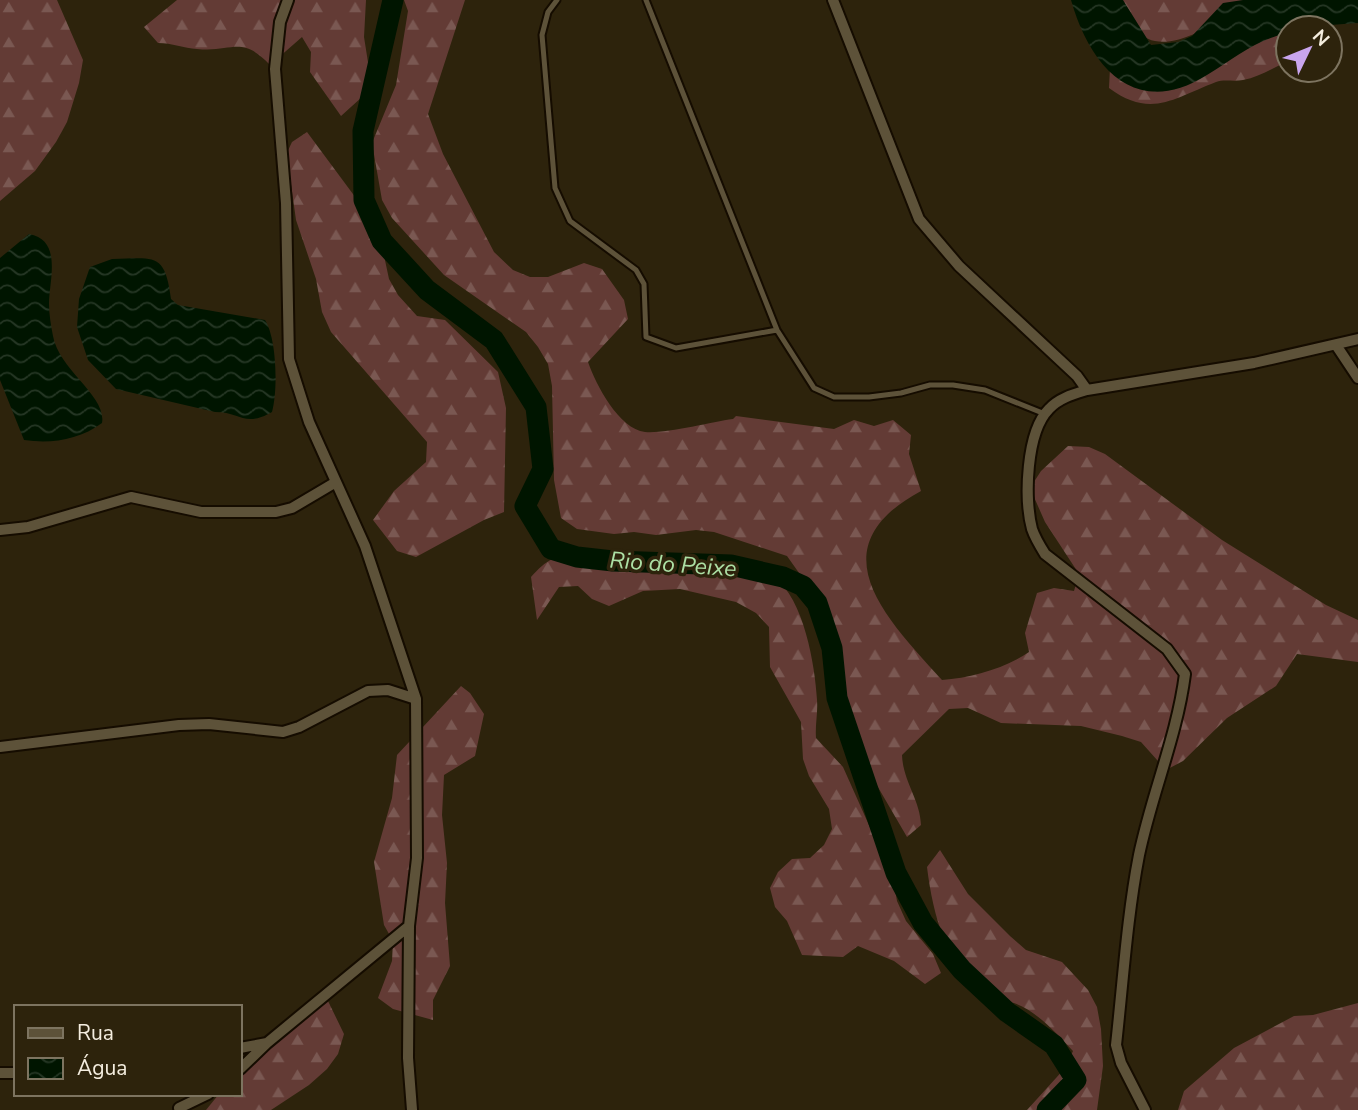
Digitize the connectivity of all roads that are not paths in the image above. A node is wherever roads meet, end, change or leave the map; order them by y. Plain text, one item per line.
1 (288, 0) edge
2 (557, 0) edge
3 (646, 0) edge
4 (833, 0) edge
5 (777, 330) junction
6 (1358, 339) edge
7 (1336, 345) junction
8 (1358, 378) edge
9 (1087, 390) junction
10 (1045, 414) junction
11 (336, 482) junction
12 (0, 530) edge
13 (416, 699) junction
14 (0, 747) edge
15 (409, 926) junction
16 (267, 1043) junction
17 (242, 1048) edge
18 (242, 1067) edge
19 (204, 1096) edge
20 (179, 1108) dead end
21 (412, 1110) edge
22 (1145, 1110) edge

1 - 11 street
2 - 5 lane
3 - 5 lane
4 - 9 street
5 - 10 lane
6 - 7 street
7 - 8 street
7 - 9 street
9 - 10 street
10 - 22 street
11 - 12 street
11 - 13 street
13 - 14 street
13 - 15 street
15 - 16 street
15 - 21 street
16 - 17 street
16 - 18 street
19 - 20 street

